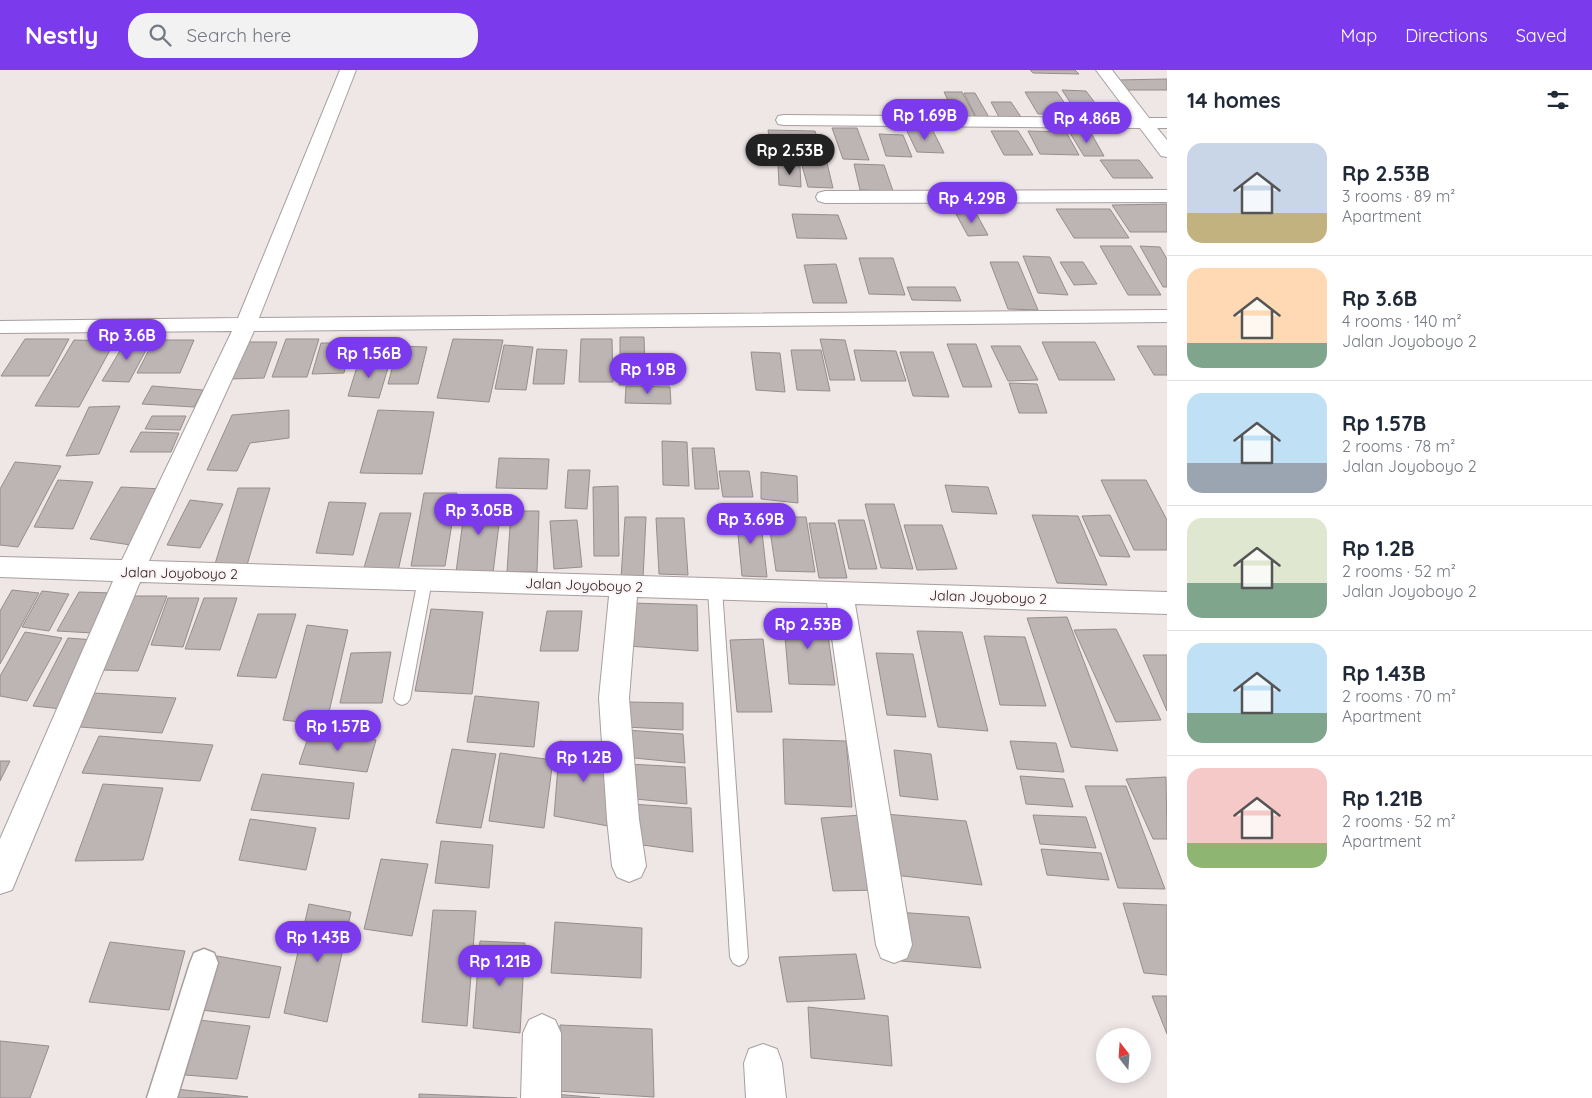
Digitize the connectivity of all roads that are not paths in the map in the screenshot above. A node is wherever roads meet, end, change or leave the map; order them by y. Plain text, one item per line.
1 (348, 70) edge
2 (1104, 70) edge
3 (784, 120) dead end
4 (1144, 123) junction
5 (1167, 123) edge
6 (1167, 152) edge
7 (1167, 196) edge
8 (825, 198) dead end
9 (1167, 316) edge
10 (246, 324) junction
11 (0, 327) edge
12 (0, 567) edge
13 (130, 572) junction
14 (425, 580) junction
15 (624, 586) junction
16 (715, 589) junction
17 (839, 592) junction
18 (1167, 603) edge
19 (402, 699) dead end
20 (629, 866) dead end
21 (0, 878) edge
22 (894, 945) dead end
23 (739, 956) dead end
24 (204, 963) dead end
25 (542, 1033) dead end
26 (162, 1098) edge
27 (541, 1098) edge

1 - 10 street
2 - 4 street
3 - 4 street
4 - 5 street
4 - 6 street
7 - 8 street
9 - 10 street
10 - 11 street
10 - 13 street
12 - 13 street, Jalan Joyoboyo 2
13 - 14 street, Jalan Joyoboyo 2
13 - 21 street
14 - 15 street, Jalan Joyoboyo 2
14 - 19 lane
15 - 16 street, Jalan Joyoboyo 2
15 - 20 street
16 - 17 street, Jalan Joyoboyo 2
16 - 23 lane
17 - 18 street, Jalan Joyoboyo 2
17 - 22 street
24 - 26 street
25 - 27 street

